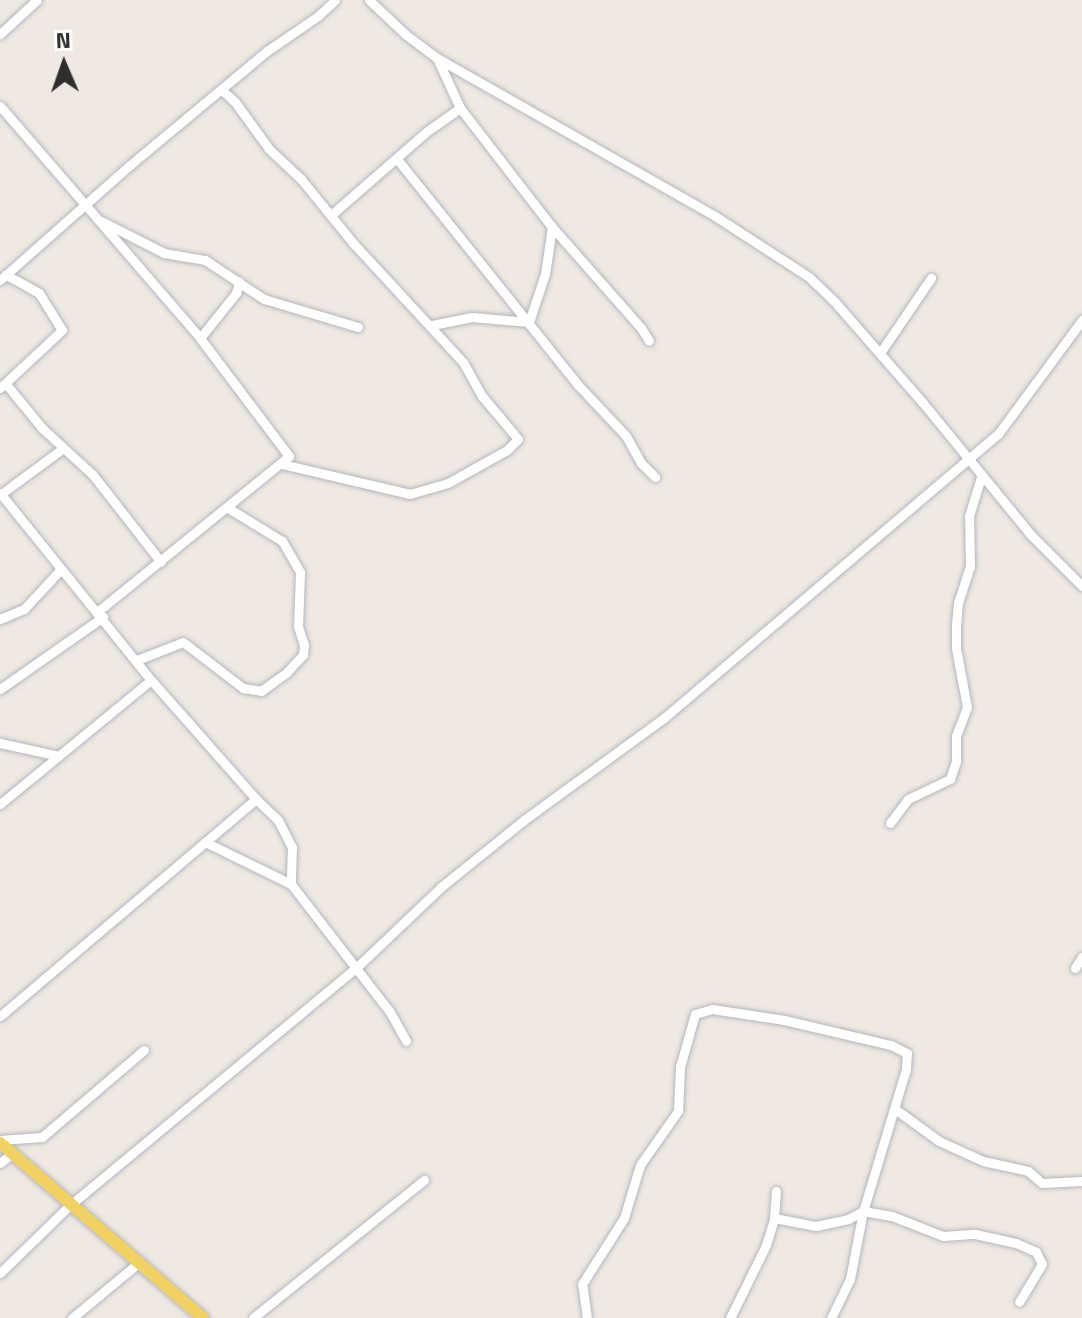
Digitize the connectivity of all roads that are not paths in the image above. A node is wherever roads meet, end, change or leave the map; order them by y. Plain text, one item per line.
1 (37, 0) edge
2 (335, 0) edge
3 (369, 0) edge
4 (0, 34) edge
5 (437, 58) junction
6 (223, 91) junction
7 (0, 106) edge
8 (460, 108) junction
9 (397, 159) junction
10 (82, 206) junction
11 (331, 215) junction
12 (94, 218) junction
13 (552, 227) junction
14 (3, 277) edge
15 (931, 278) dead end
16 (239, 281) junction
17 (1082, 320) edge
18 (529, 322) junction
19 (432, 325) junction
20 (358, 327) dead end
21 (200, 338) junction
22 (649, 341) dead end
23 (880, 353) junction
24 (3, 386) edge
25 (62, 449) junction
26 (969, 459) junction
27 (282, 464) junction
28 (655, 477) dead end
29 (981, 477) junction
30 (1, 493) edge
31 (228, 508) junction
32 (161, 562) junction
33 (61, 569) junction
34 (1082, 586) edge
35 (100, 614) junction
36 (0, 619) edge
37 (137, 660) junction
38 (151, 680) junction
39 (0, 689) edge
40 (0, 743) edge
41 (59, 756) junction
42 (256, 799) junction
43 (0, 804) edge
44 (890, 823) dead end
45 (205, 842) junction
46 (291, 884) junction
47 (1082, 957) edge
48 (356, 968) junction
49 (1075, 968) dead end
50 (0, 1016) edge
51 (406, 1041) dead end
52 (144, 1050) dead end
53 (895, 1109) junction
54 (0, 1142) edge
55 (5, 1158) edge
56 (424, 1180) dead end
57 (1082, 1181) edge
58 (776, 1191) dead end
59 (69, 1206) junction
60 (863, 1211) junction
61 (774, 1218) junction
62 (137, 1264) junction
63 (0, 1273) edge
64 (1019, 1302) dead end
65 (201, 1317) edge
66 (72, 1318) edge
67 (253, 1318) edge
68 (587, 1318) edge
69 (730, 1318) edge
70 (831, 1318) edge

1 - 4 street
2 - 6 street
3 - 5 street
5 - 8 street
5 - 23 street
6 - 10 street
6 - 11 street
7 - 10 street
8 - 9 street
8 - 13 street
9 - 11 street
9 - 18 street
10 - 12 street
10 - 14 street
11 - 19 street
12 - 16 street
12 - 21 street
13 - 18 street
13 - 22 street
14 - 24 street
15 - 23 street
16 - 20 street
16 - 21 street
17 - 26 street
18 - 19 street
18 - 28 street
19 - 27 street
21 - 27 street
23 - 26 street
24 - 25 street
25 - 30 street
25 - 32 street
26 - 29 street
26 - 48 street
27 - 31 street
29 - 34 street
29 - 44 street
30 - 33 street
31 - 32 street
31 - 37 street
32 - 35 street
33 - 35 street
33 - 36 street
35 - 37 street
35 - 39 street
37 - 38 street
38 - 41 street
38 - 42 street
40 - 41 street
41 - 43 street
42 - 45 street
42 - 46 street
45 - 46 street
45 - 50 street
46 - 48 street
47 - 49 street
48 - 51 street
48 - 59 street
52 - 54 street
53 - 57 street
53 - 60 street
53 - 68 street
54 - 55 main road
55 - 59 main road
56 - 67 street
58 - 61 street
59 - 62 main road
59 - 63 street
60 - 61 street
60 - 64 street
60 - 70 street
61 - 69 street
62 - 65 main road
62 - 66 street

